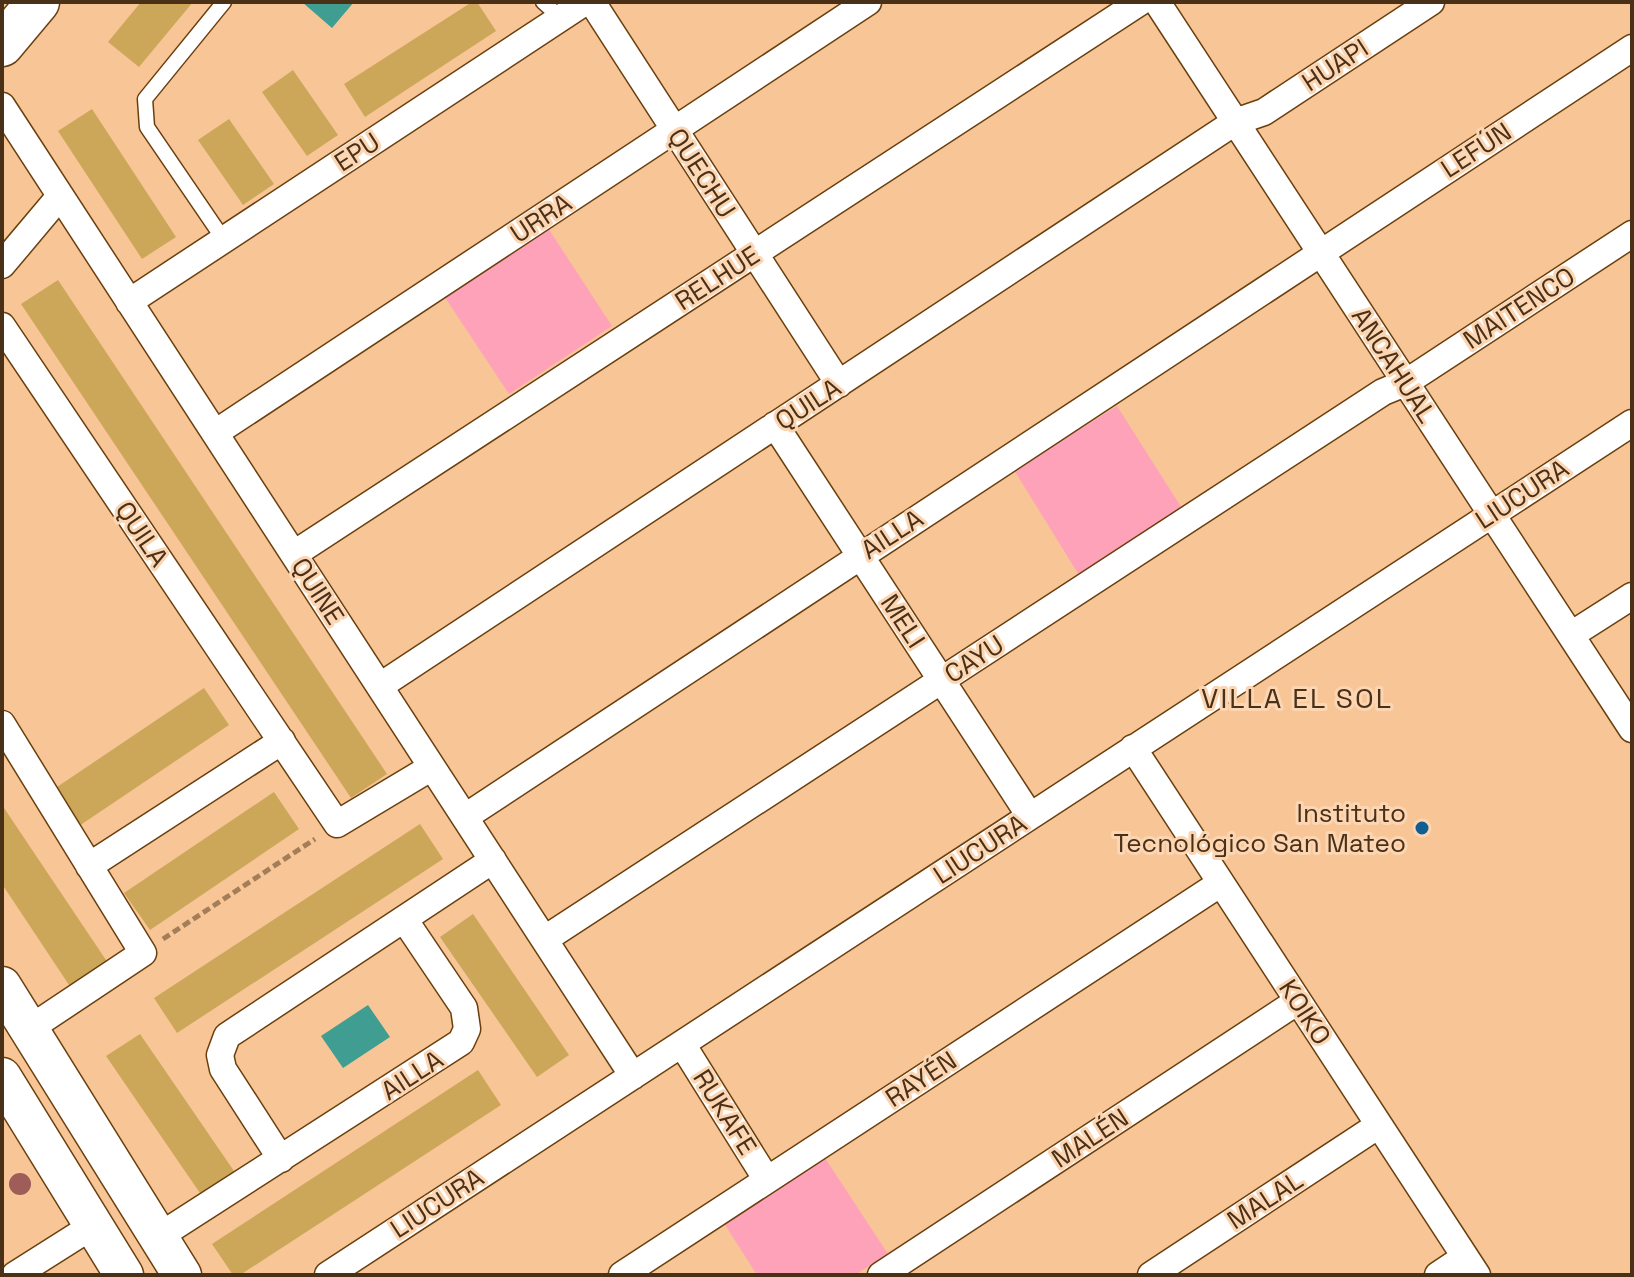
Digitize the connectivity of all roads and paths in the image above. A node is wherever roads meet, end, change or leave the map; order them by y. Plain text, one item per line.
1 (38, 2) edge
2 (224, 2) edge
3 (585, 2) edge
4 (592, 2) edge
5 (868, 2) edge
6 (1431, 2) edge
7 (1157, 3) edge
8 (552, 10) edge
9 (2, 45) edge
10 (1632, 48) edge
11 (2, 106) edge
12 (1235, 122) junction
13 (674, 130) junction
14 (60, 196) junction
15 (1632, 234) edge
16 (224, 240) junction
17 (1320, 252) junction
18 (754, 254) junction
19 (2, 265) edge
20 (129, 302) junction
21 (2, 326) edge
22 (1405, 383) junction
23 (839, 384) junction
24 (1632, 423) edge
25 (775, 425) junction
26 (215, 433) junction
27 (1492, 514) junction
28 (294, 554) junction
29 (860, 555) junction
30 (1632, 596) edge
31 (1571, 635) junction
32 (942, 680) junction
33 (380, 686) junction
34 (2, 724) edge
35 (1632, 729) edge
36 (282, 741) junction
37 (1133, 748) junction
38 (432, 767) junction
39 (1030, 816) junction
40 (465, 817) junction
41 (337, 824) junction
42 (493, 860) junction
43 (89, 866) junction
44 (1221, 883) junction
45 (404, 919) junction
46 (545, 939) junction
47 (143, 953) junction
48 (2, 986) edge
49 (1298, 1001) junction
50 (29, 1029) junction
51 (682, 1044) junction
52 (633, 1076) junction
53 (2, 1077) edge
54 (1379, 1125) junction
55 (95, 1135) junction
56 (49, 1152) junction
57 (281, 1159) junction
58 (767, 1180) junction
59 (94, 1225) junction
60 (158, 1237) junction
61 (1471, 1266) edge
62 (15, 1275) edge
63 (124, 1275) edge
64 (182, 1275) edge
65 (328, 1275) edge
66 (622, 1275) edge
67 (881, 1275) edge
68 (1151, 1275) edge
69 (1438, 1275) edge

1 - 9 main road
2 - 16 lane
3 - 8 street, EPU
4 - 13 street, QUECHU
5 - 13 street, URRA
6 - 12 street, HUAPI
7 - 12 street, ANCAHUAL
7 - 18 street, RELHUE
8 - 16 street, EPU
10 - 17 street, LEFÚN
11 - 14 street, QUINE
12 - 17 street, ANCAHUAL
12 - 23 street, QUILA
13 - 18 street, QUECHU
13 - 26 street, URRA
14 - 19 street
14 - 20 street, QUINE
15 - 22 street, MAITENCO
16 - 20 street, EPU
17 - 22 street, ANCAHUAL
17 - 29 street, AILLA
18 - 23 street, QUECHU
18 - 28 street, RELHUE
20 - 26 street, QUINE
21 - 36 street, QUILA
22 - 27 street, ANCAHUAL
22 - 32 street, CAYU
23 - 25 street, QUILA
24 - 27 street, LIUCURA
25 - 29 street, MELI
25 - 33 street, QUILA
26 - 28 street, QUINE
27 - 31 street, ANCAHUAL
27 - 37 street, LIUCURA
28 - 33 street, QUINE
29 - 32 street, MELI
29 - 40 street, AILLA
30 - 31 street
31 - 35 street, ANCAHUAL
32 - 39 street, MELI
32 - 46 street, CAYU
33 - 38 street, QUINE
34 - 43 street
36 - 41 street, QUILA
36 - 43 street
37 - 39 street, LIUCURA
37 - 44 street, KOIKO
38 - 40 street, QUINE
38 - 41 street
39 - 51 street, LIUCURA
40 - 42 street, QUINE
41 - 47 path
42 - 45 street
42 - 46 street, QUINE
43 - 47 street
44 - 49 street, KOIKO
44 - 58 street, RAYÉN
45 - 57 street
45 - 57 street, AILLA
46 - 52 street, QUINE
47 - 50 street
48 - 50 street
49 - 54 street, KOIKO
49 - 67 street, MALÉN
50 - 55 street
51 - 52 street, LIUCURA
51 - 58 street, RUKAFE
52 - 65 street, LIUCURA
53 - 56 street
54 - 61 street, KOIKO
54 - 68 street, MALAL
55 - 56 street
55 - 60 street
56 - 59 street
57 - 60 street, AILLA
58 - 66 street, RAYÉN
59 - 62 street
59 - 63 street
60 - 64 street
61 - 69 street

